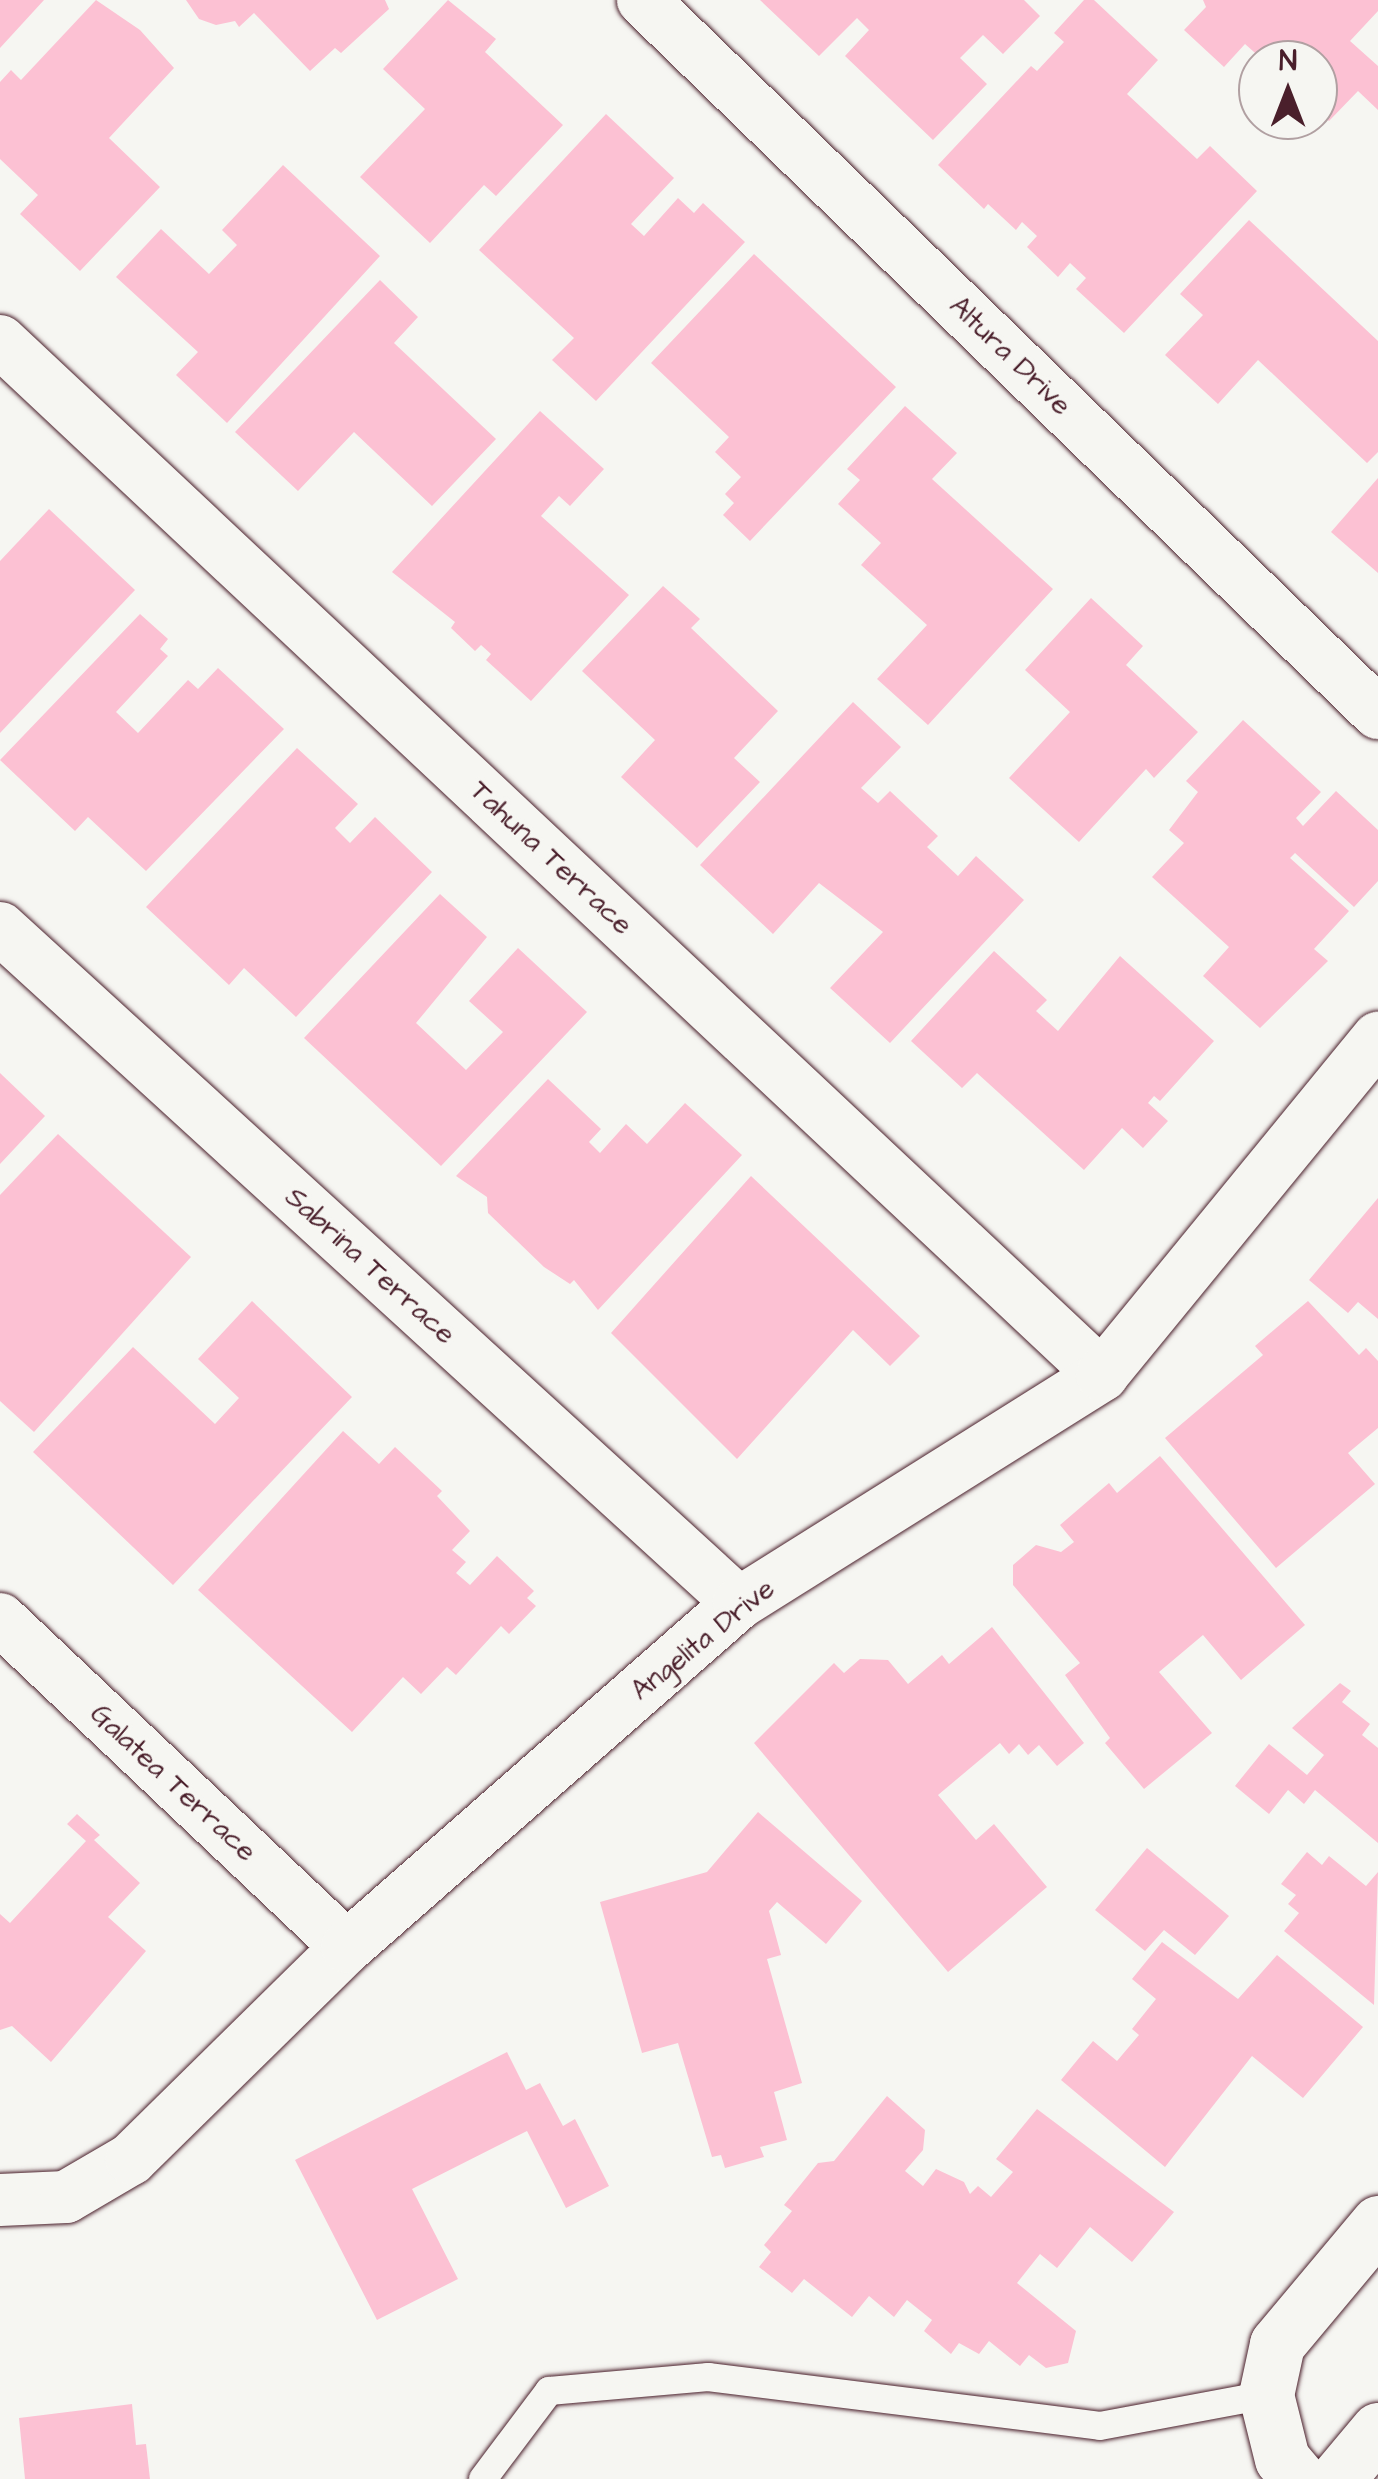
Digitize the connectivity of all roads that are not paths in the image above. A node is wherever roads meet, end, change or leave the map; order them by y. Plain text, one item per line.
1 (643, 0) edge
2 (0, 341) edge
3 (1378, 713) edge
4 (0, 928) edge
5 (1378, 1038) edge
6 (1102, 1375) junction
7 (739, 1603) junction
8 (0, 1619) edge
9 (346, 1947) junction
10 (0, 2200) edge
11 (1378, 2223) edge
12 (1266, 2395) junction
13 (1378, 2430) edge
14 (482, 2479) edge
15 (1299, 2479) edge
16 (1336, 2479) edge

1 - 3 street, Altura Drive
2 - 6 street, Tahuna Terrace
4 - 7 street, Sabrina Terrace
5 - 6 street, Angelita Drive
6 - 7 street, Angelita Drive
7 - 9 street, Angelita Drive
8 - 9 street, Galatea Terrace
9 - 10 street, Angelita Drive
11 - 12 street
12 - 14 lane
12 - 15 street
13 - 16 street

